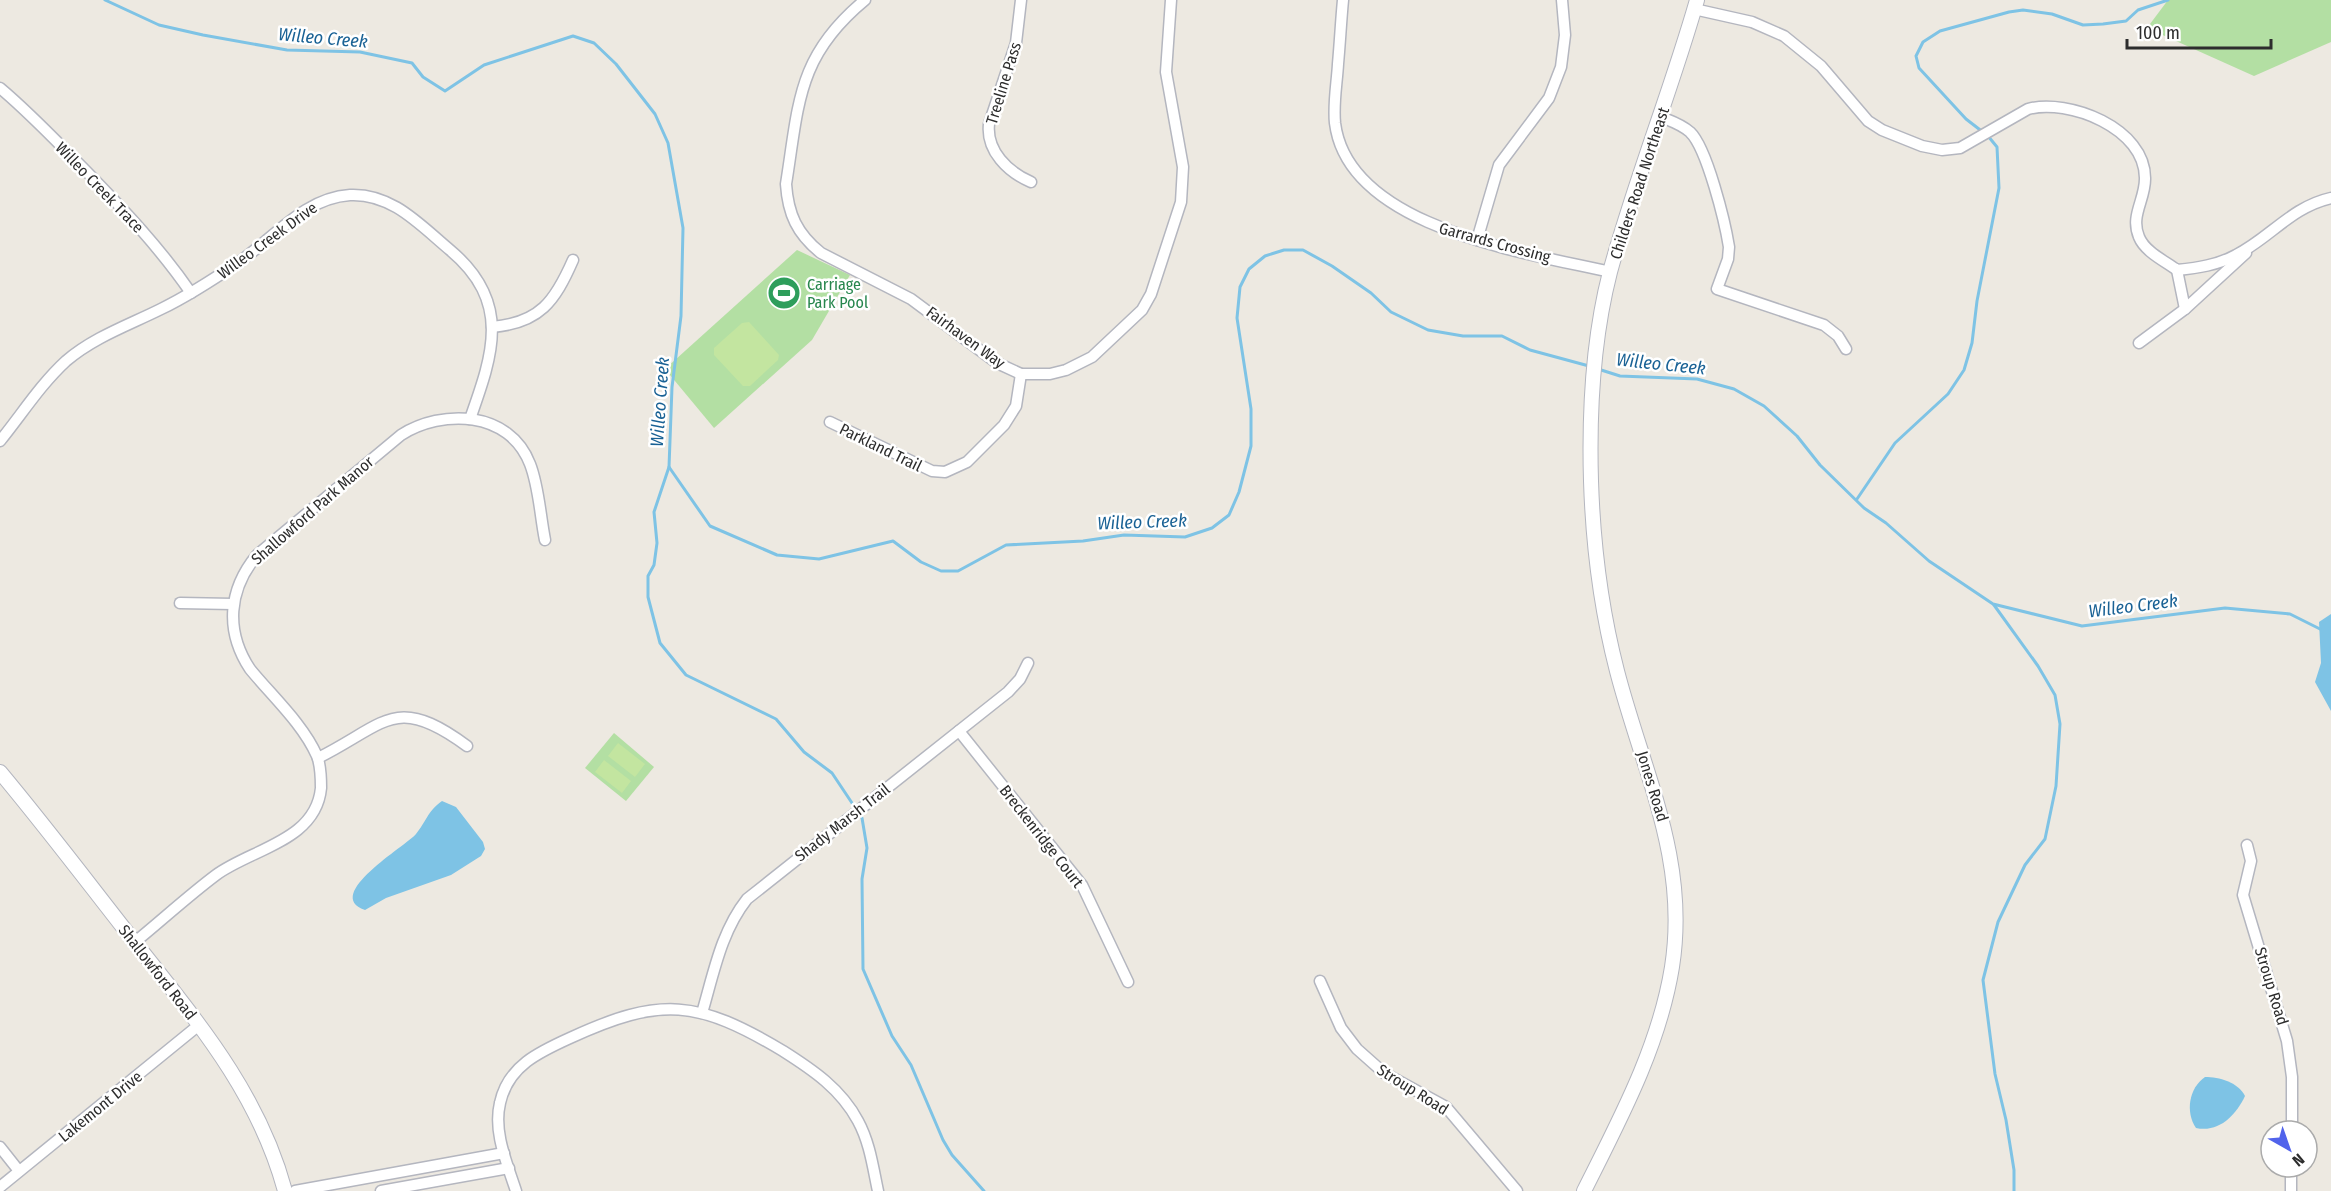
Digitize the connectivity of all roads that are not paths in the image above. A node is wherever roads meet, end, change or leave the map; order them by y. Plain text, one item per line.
1 (865, 0) edge
2 (1022, 0) edge
3 (1171, 0) edge
4 (1342, 0) edge
5 (1562, 0) edge
6 (1696, 5) edge
7 (0, 88) edge
8 (1661, 117) junction
9 (1031, 182) dead end
10 (2331, 198) edge
11 (1477, 240) junction
12 (2254, 243) junction
13 (573, 260) dead end
14 (2177, 270) junction
15 (1610, 272) junction
16 (191, 293) junction
17 (2185, 309) junction
18 (492, 327) junction
19 (2139, 343) dead end
20 (1846, 349) dead end
21 (1595, 369) joint
22 (1021, 374) junction
23 (470, 419) junction
24 (830, 422) dead end
25 (0, 441) edge
26 (545, 540) dead end
27 (180, 603) dead end
28 (233, 604) junction
29 (1028, 663) dead end
30 (959, 730) junction
31 (467, 746) dead end
32 (318, 758) junction
33 (0, 772) edge
34 (2247, 845) dead end
35 (135, 942) junction
36 (1320, 981) dead end
37 (1128, 982) dead end
38 (702, 1013) junction
39 (199, 1025) junction
40 (2292, 1119) edge
41 (0, 1147) edge
42 (504, 1153) junction
43 (509, 1168) junction
44 (19, 1171) junction
45 (0, 1187) edge
46 (285, 1191) edge
47 (295, 1191) edge
48 (381, 1191) edge
49 (516, 1191) edge
50 (878, 1191) edge
51 (1517, 1191) edge
52 (1584, 1191) edge

1 - 22 street, Fairhaven Way
2 - 9 street, Treeline Pass
3 - 22 street, Fairhaven Way
4 - 11 street, Garrards Crossing
5 - 11 street
6 - 8 street, Childers Road Northeast
6 - 14 street
7 - 16 street, Willeo Creek Trace
8 - 15 street, Childers Road Northeast
8 - 20 street
10 - 12 street
11 - 15 street, Garrards Crossing
12 - 14 street
12 - 17 street
13 - 18 street
14 - 17 street
15 - 21 street, Childers Road Northeast
16 - 18 street, Willeo Creek Drive
16 - 25 street, Willeo Creek Drive
17 - 19 street
18 - 23 street, Willeo Creek Drive
21 - 52 street, Jones Road
22 - 24 street, Parkland Trail
23 - 26 street
23 - 28 street, Shallowford Park Manor
27 - 28 street
28 - 32 street, Shallowford Park Manor
29 - 30 street, Shady Marsh Trail
30 - 37 street, Breckenridge Court
30 - 38 street, Shady Marsh Trail
31 - 32 street
32 - 35 street, Shallowford Park Manor
33 - 35 street, Shallowford Road
34 - 40 street, Stroup Road
35 - 39 street, Shallowford Road
36 - 51 street, Stroup Road
38 - 42 street
38 - 50 street
39 - 44 street, Lakemont Drive
39 - 46 street, Shallowford Road
41 - 44 street
42 - 43 street
42 - 47 street
43 - 48 street
43 - 49 street
44 - 45 street, Lakemont Drive

